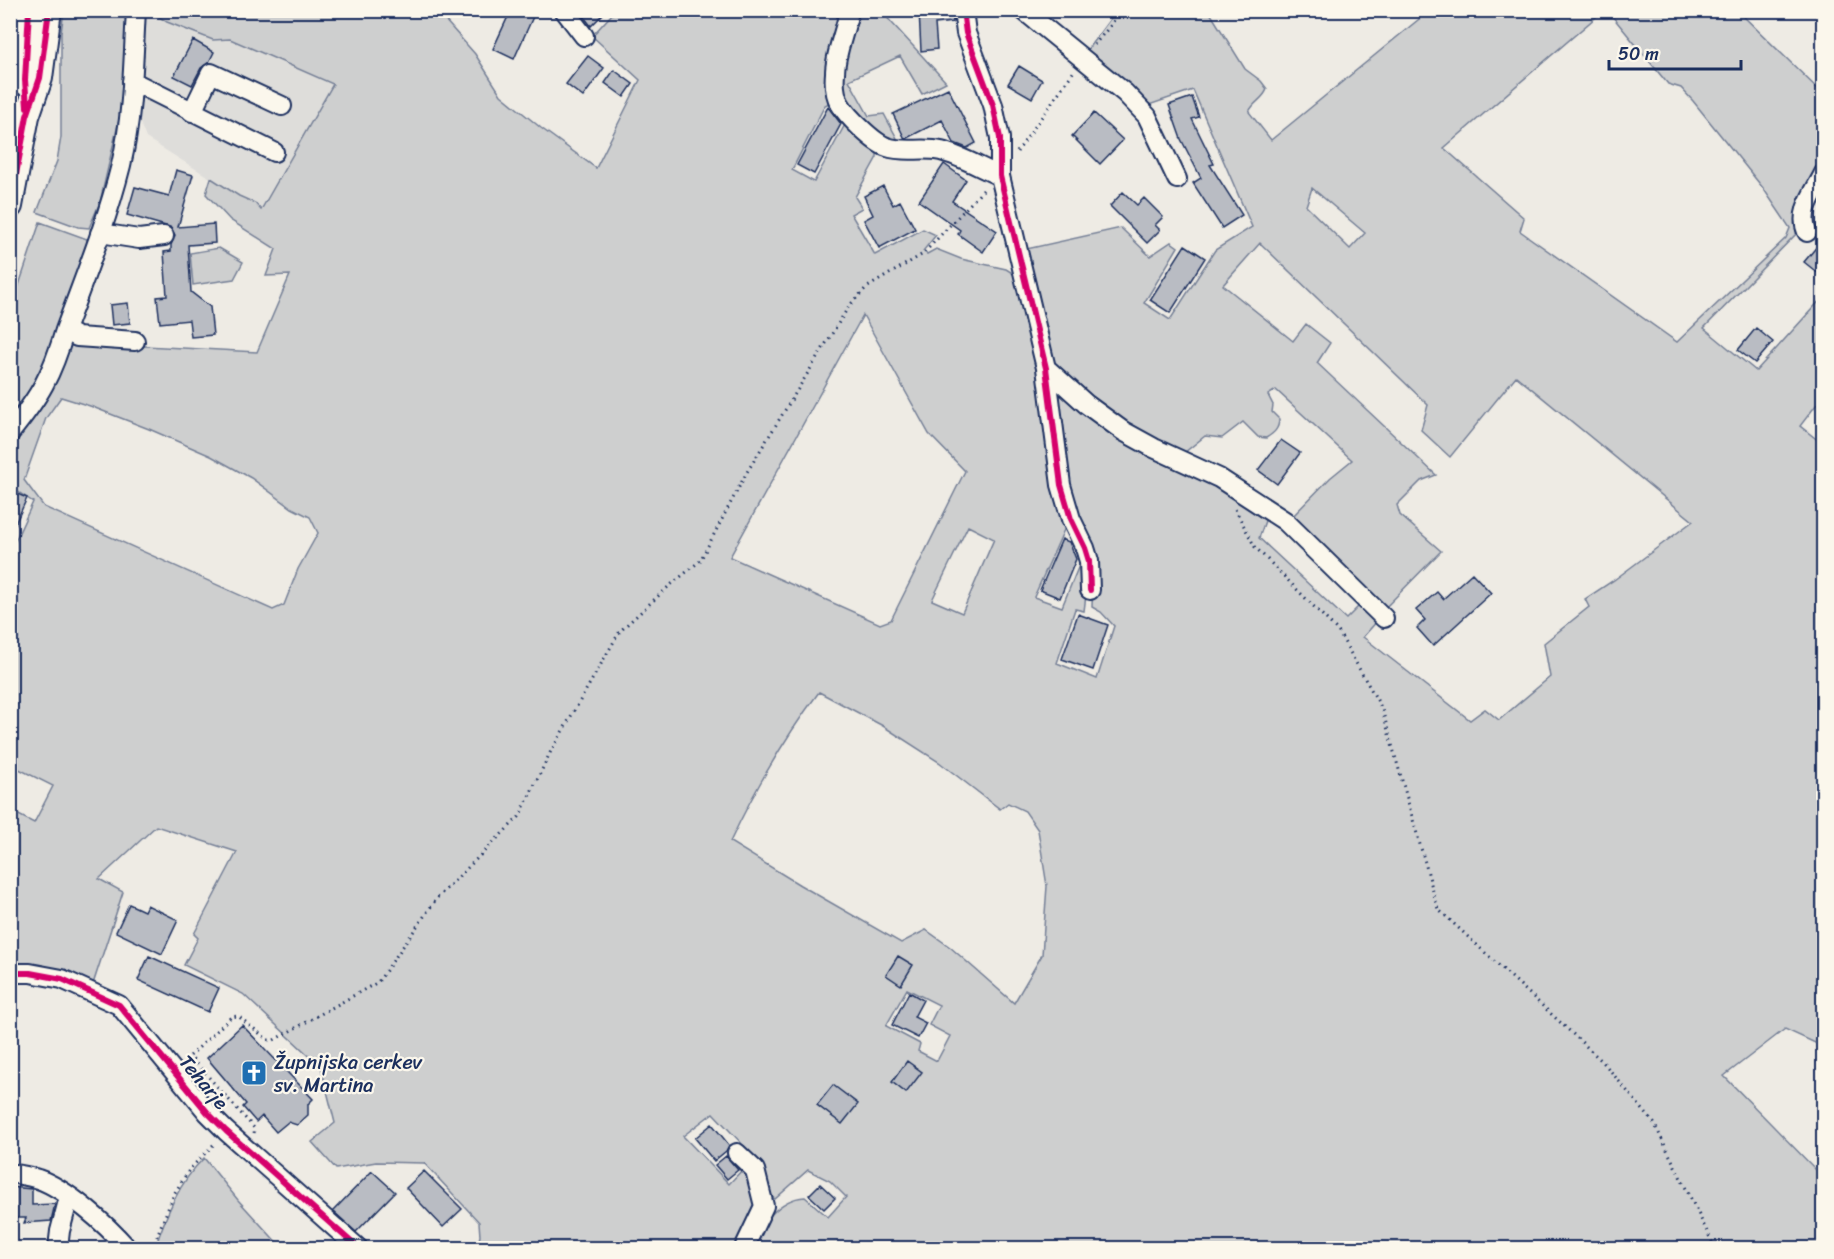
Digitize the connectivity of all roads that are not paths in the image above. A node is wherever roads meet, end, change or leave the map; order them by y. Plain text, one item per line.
1 (29, 10) edge
2 (49, 10) edge
3 (136, 10) edge
4 (564, 10) edge
5 (849, 10) edge
6 (963, 10) edge
7 (1023, 10) edge
8 (584, 36) dead end
9 (132, 81) junction
10 (282, 106) dead end
11 (192, 112) junction
12 (27, 116) junction
13 (274, 152) dead end
14 (1000, 176) junction
15 (1177, 179) dead end
16 (1822, 183) edge
17 (10, 206) edge
18 (1807, 232) dead end
19 (100, 233) junction
20 (164, 236) dead end
21 (65, 330) junction
22 (135, 341) dead end
23 (1046, 368) junction
24 (10, 433) edge
25 (1090, 590) dead end
26 (1384, 618) dead end
27 (10, 973) edge
28 (737, 1153) dead end
29 (10, 1173) edge
30 (69, 1197) junction
31 (58, 1248) edge
32 (128, 1248) edge
33 (358, 1248) edge
34 (744, 1248) edge

1 - 12 main road
2 - 12 main road
3 - 9 street
4 - 8 street
5 - 14 street
6 - 14 street
7 - 15 street
9 - 11 street
9 - 19 street
10 - 11 street
11 - 13 street
12 - 17 main road
14 - 23 street
16 - 18 street
19 - 20 street
19 - 21 street
21 - 22 street
21 - 24 street
23 - 25 street
23 - 26 street
27 - 33 street, Teharje
28 - 34 street
29 - 30 street
30 - 31 street
30 - 32 street

